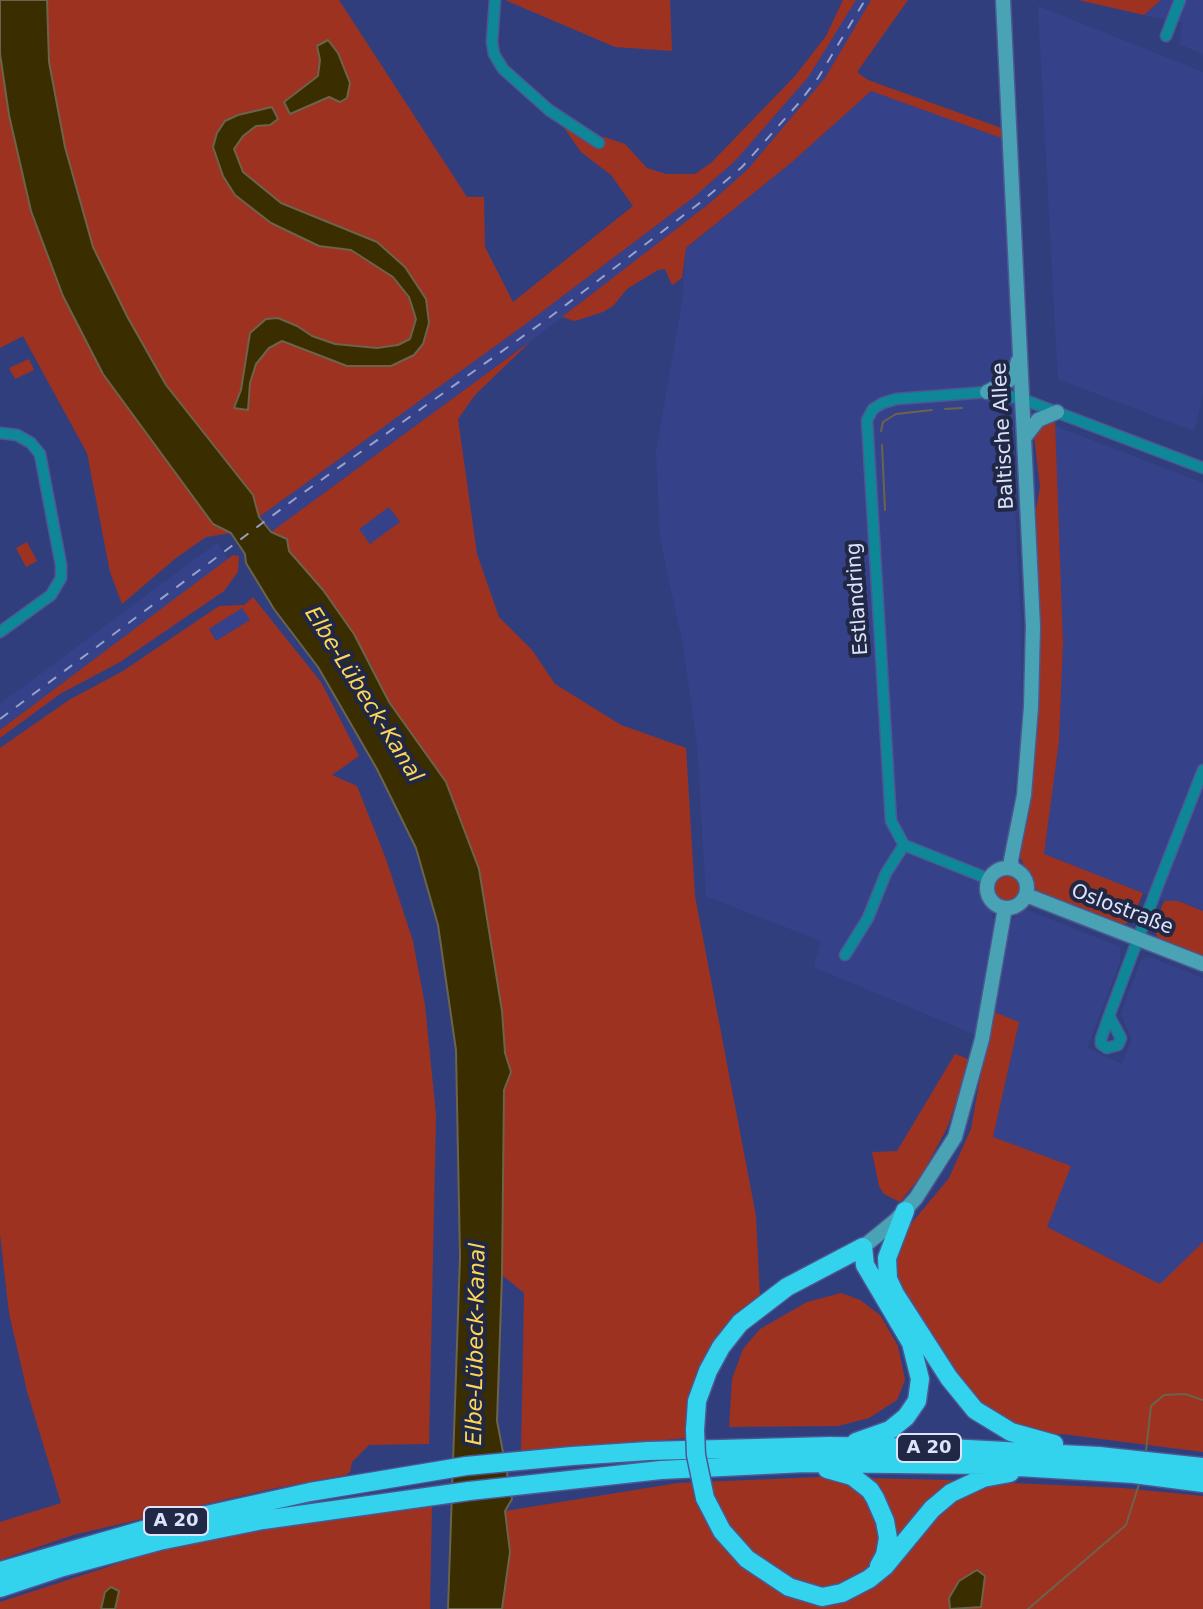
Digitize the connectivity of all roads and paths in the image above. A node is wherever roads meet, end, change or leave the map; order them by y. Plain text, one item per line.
1 (495, 0) edge
2 (1003, 0) edge
3 (1180, 0) edge
4 (1166, 36) dead end
5 (599, 143) dead end
6 (1020, 353) junction
7 (987, 392) junction
8 (1022, 399) junction
9 (1057, 412) junction
10 (0, 433) edge
11 (1024, 438) junction
12 (1203, 468) edge
13 (0, 632) edge
14 (1203, 770) edge
15 (904, 845) junction
16 (1012, 868) junction
17 (989, 879) junction
18 (1026, 895) junction
19 (1005, 908) junction
20 (1139, 937) junction
21 (845, 955) dead end
22 (1203, 964) edge
23 (1109, 1016) dead end
24 (905, 1211) junction
25 (863, 1247) junction
26 (830, 1446) junction
27 (805, 1463) junction
28 (1134, 1466) junction
29 (1044, 1467) junction
30 (1203, 1467) edge
31 (1158, 1469) junction
32 (1203, 1483) edge
33 (0, 1571) edge
34 (869, 1579) junction
35 (0, 1588) edge

1 - 5 street
2 - 6 main road, Baltische Allee
3 - 4 street
6 - 7 main road
6 - 8 main road, Baltische Allee
7 - 8 street, Estlandring
7 - 15 street, Estlandring
8 - 9 street, Estlandring
8 - 11 main road, Baltische Allee
9 - 11 main road
9 - 12 street, Estlandring
10 - 13 street
11 - 16 main road, Baltische Allee
14 - 20 street
15 - 17 street
15 - 21 street
16 - 17 main road
16 - 18 main road
17 - 19 main road
18 - 19 main road
18 - 20 main road, Oslostraße
19 - 24 main road
20 - 22 main road, Oslostraße
20 - 23 street
24 - 25 main road
24 - 28 highway
25 - 26 highway
25 - 34 highway, bridge
26 - 28 highway, A 20
26 - 33 highway, A 20
27 - 29 highway, A 20
27 - 34 highway
27 - 35 highway, A 20
28 - 29 highway, A 20
28 - 31 highway, A 20
29 - 34 highway
30 - 31 highway, A 20
31 - 32 highway, A 20

